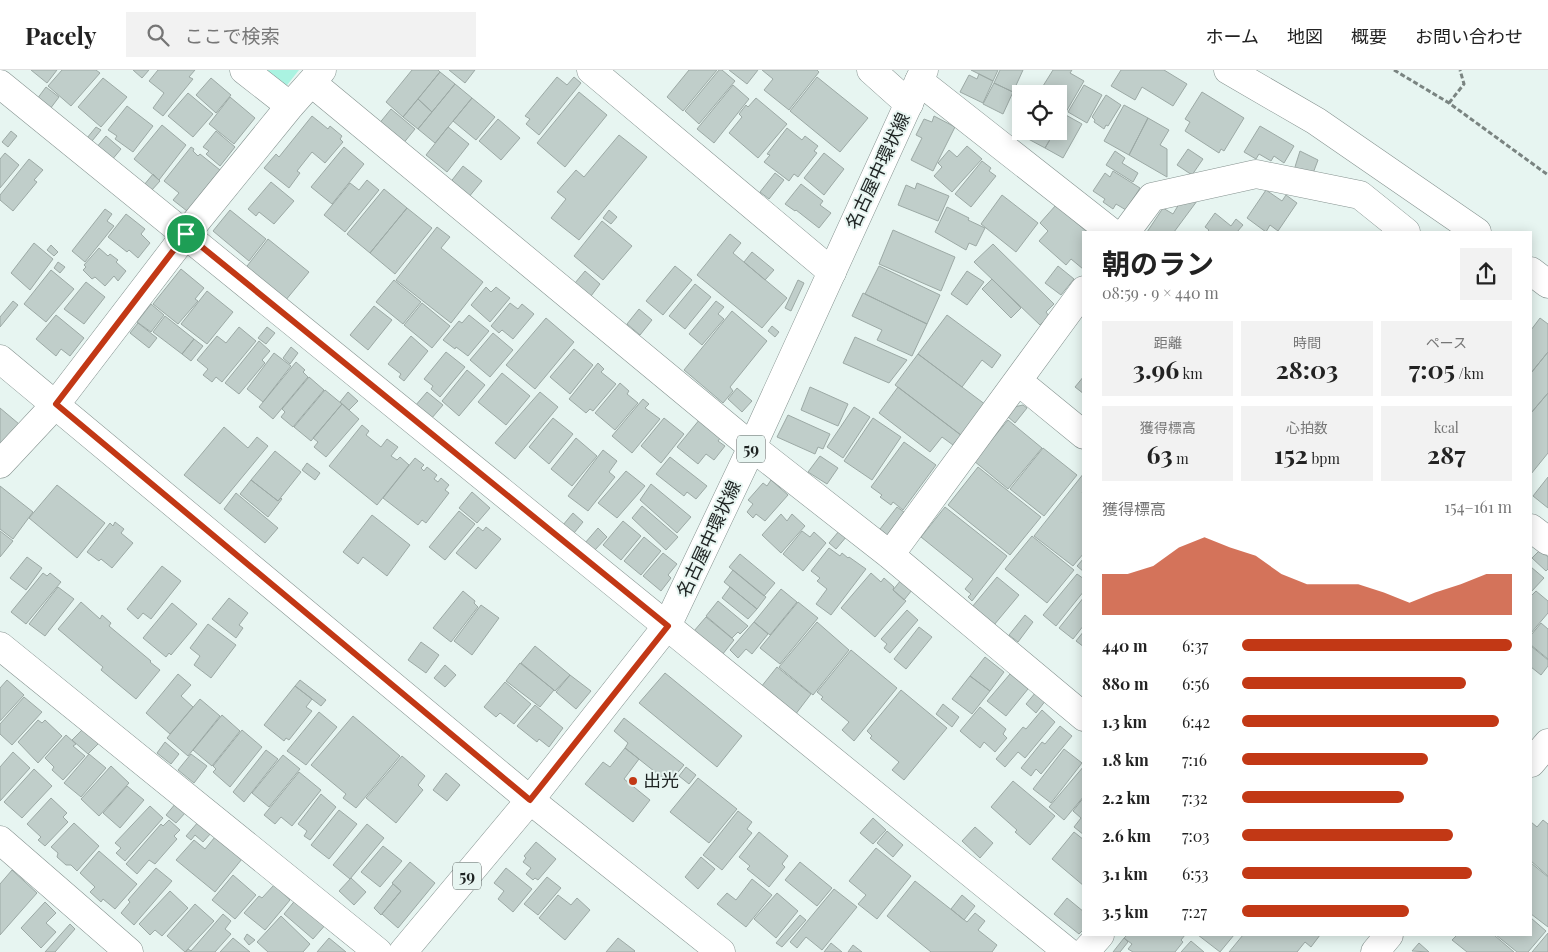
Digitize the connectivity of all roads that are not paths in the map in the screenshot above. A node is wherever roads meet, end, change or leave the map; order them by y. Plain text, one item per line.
1 (244, 70) edge
2 (591, 70) edge
3 (871, 70) edge
4 (1228, 70) edge
5 (317, 76) edge
6 (0, 84) edge
7 (917, 85) edge
8 (290, 106) junction
9 (1110, 231) edge
10 (1127, 231) edge
11 (1405, 231) edge
12 (1476, 231) edge
13 (186, 234) junction
14 (832, 272) junction
15 (1532, 272) edge
16 (1548, 284) edge
17 (1082, 293) edge
18 (0, 359) edge
19 (1018, 381) junction
20 (56, 404) junction
21 (1082, 433) edge
22 (752, 447) junction
23 (0, 464) edge
24 (1532, 529) edge
25 (1548, 541) edge
26 (890, 555) junction
27 (668, 626) junction
28 (0, 646) edge
29 (1082, 714) edge
30 (1548, 743) edge
31 (1532, 762) edge
32 (530, 800) junction
33 (0, 840) edge
34 (1099, 936) edge
35 (1388, 936) edge
36 (129, 952) edge
37 (378, 952) edge
38 (404, 952) edge
39 (721, 952) edge
40 (1068, 952) edge
41 (1085, 952) edge
42 (1375, 952) edge

1 - 8 street
2 - 14 street
3 - 7 street
4 - 12 street
5 - 8 street
5 - 22 street
6 - 13 street
7 - 9 street
7 - 14 street, 名古屋中環状線 / 59
8 - 13 street
10 - 11 street
13 - 20 street
13 - 27 street
14 - 22 street, 名古屋中環状線 / 59
15 - 16 street
17 - 19 street
18 - 20 street
19 - 21 street
19 - 26 street
20 - 23 street
20 - 32 street
22 - 26 street
22 - 27 street, 名古屋中環状線 / 59
24 - 25 street
26 - 29 street
27 - 32 street, 名古屋中環状線 / 59
27 - 40 street
28 - 37 street
30 - 31 street
32 - 38 street, 名古屋中環状線 / 59
32 - 39 street
33 - 36 street
34 - 41 street
35 - 42 street

